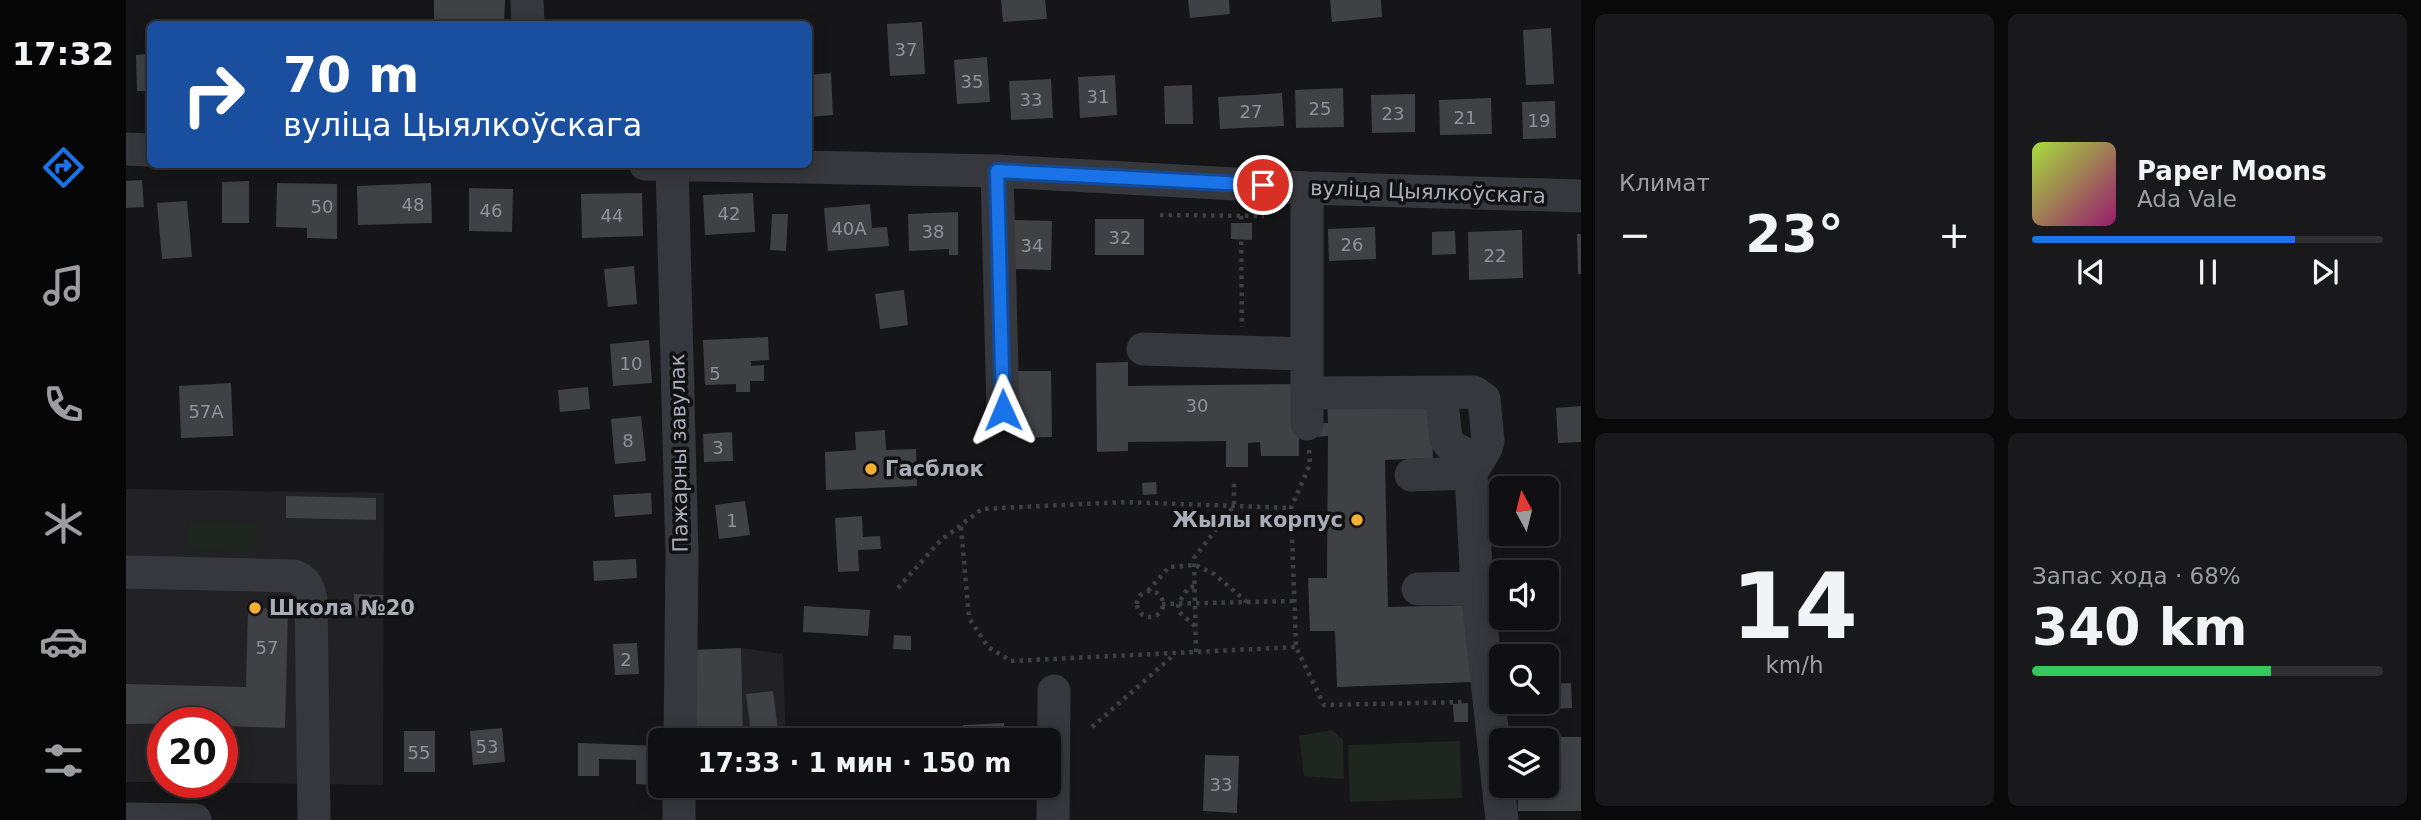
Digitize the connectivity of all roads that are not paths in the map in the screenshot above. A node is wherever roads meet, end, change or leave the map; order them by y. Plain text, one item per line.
1 (527, 0) edge
2 (528, 21) edge
3 (126, 149) edge
4 (147, 150) edge
5 (658, 168) edge
6 (812, 168) edge
7 (997, 171) junction
8 (1307, 188) junction
9 (1581, 196) edge
10 (1143, 349) dead end
11 (1307, 355) junction
12 (1003, 410) dead end
13 (1475, 467) junction
14 (1411, 475) dead end
15 (126, 572) edge
16 (1477, 588) junction
17 (1418, 589) dead end
18 (1054, 691) dead end
19 (680, 728) edge
20 (679, 798) edge
21 (126, 819) edge
22 (195, 820) edge
23 (314, 820) edge
24 (679, 820) edge
25 (1053, 820) edge
26 (1502, 820) edge

1 - 2 street
3 - 4 street
5 - 19 street, Пажарны завулак
6 - 7 street, вуліца Цыялкоўскага
7 - 8 street, вуліца Цыялкоўскага
7 - 12 street
8 - 9 street, вуліца Цыялкоўскага
8 - 11 street
10 - 11 street
11 - 13 street
13 - 14 street
13 - 16 street
15 - 23 street
16 - 17 street
16 - 26 street
18 - 25 street
20 - 24 street
21 - 22 street

